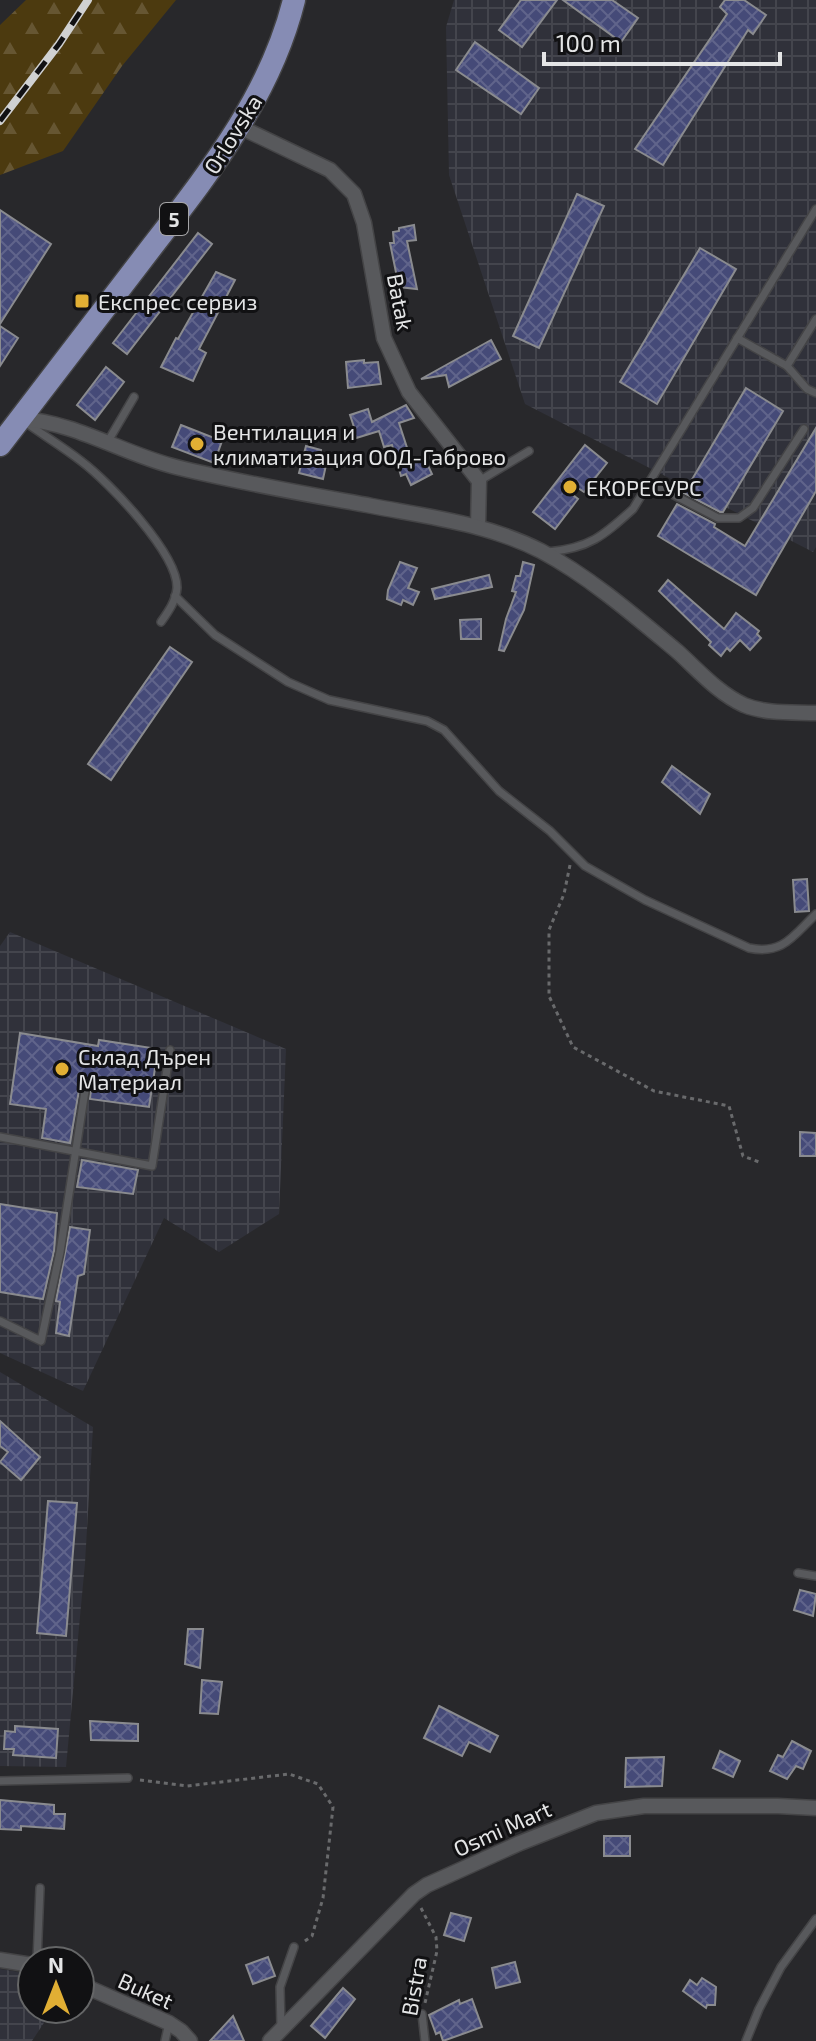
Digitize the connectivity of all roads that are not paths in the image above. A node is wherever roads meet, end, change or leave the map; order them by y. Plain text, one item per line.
1 (294, 0) edge
2 (240, 127) junction
3 (816, 209) edge
4 (816, 319) edge
5 (737, 338) junction
6 (787, 366) junction
7 (816, 393) edge
8 (134, 397) dead end
9 (15, 418) junction
10 (804, 429) dead end
11 (107, 443) junction
12 (0, 445) edge
13 (529, 451) dead end
14 (479, 481) junction
15 (649, 482) junction
16 (478, 527) junction
17 (545, 553) junction
18 (175, 596) junction
19 (161, 622) dead end
20 (816, 713) edge
21 (816, 914) edge
22 (170, 1050) dead end
23 (85, 1091) dead end
24 (0, 1137) edge
25 (76, 1152) junction
26 (0, 1321) edge
27 (798, 1573) dead end
28 (816, 1576) edge
29 (128, 1778) road end
30 (0, 1781) edge
31 (816, 1808) edge
32 (40, 1888) dead end
33 (816, 1919) edge
34 (38, 1945) edge
35 (294, 1947) road end
36 (96, 1991) edge
37 (422, 2014) road end
38 (169, 2023) junction
39 (276, 2035) edge
40 (165, 2041) edge
41 (190, 2041) edge
42 (425, 2041) edge
43 (746, 2041) edge

1 - 2 main road, Orlovska / 5
2 - 9 main road, Orlovska / 5
2 - 14 street, Batak
3 - 5 lane
4 - 6 lane
5 - 6 lane
5 - 15 lane
6 - 7 lane
8 - 11 lane
9 - 11 street
9 - 12 main road, Orlovska / 5
9 - 18 lane
10 - 15 lane
11 - 16 street
13 - 14 lane
14 - 16 street
15 - 17 lane
16 - 17 street
17 - 20 street
18 - 19 lane
18 - 21 lane
22 - 25 lane
23 - 25 lane
24 - 25 lane
25 - 26 lane
27 - 28 lane
29 - 30 lane
31 - 39 street, Osmi Mart
32 - 34 lane
33 - 43 lane
35 - 39 lane
36 - 38 street, Buket
37 - 42 lane, Bistra
38 - 40 lane
38 - 41 street, Buket

